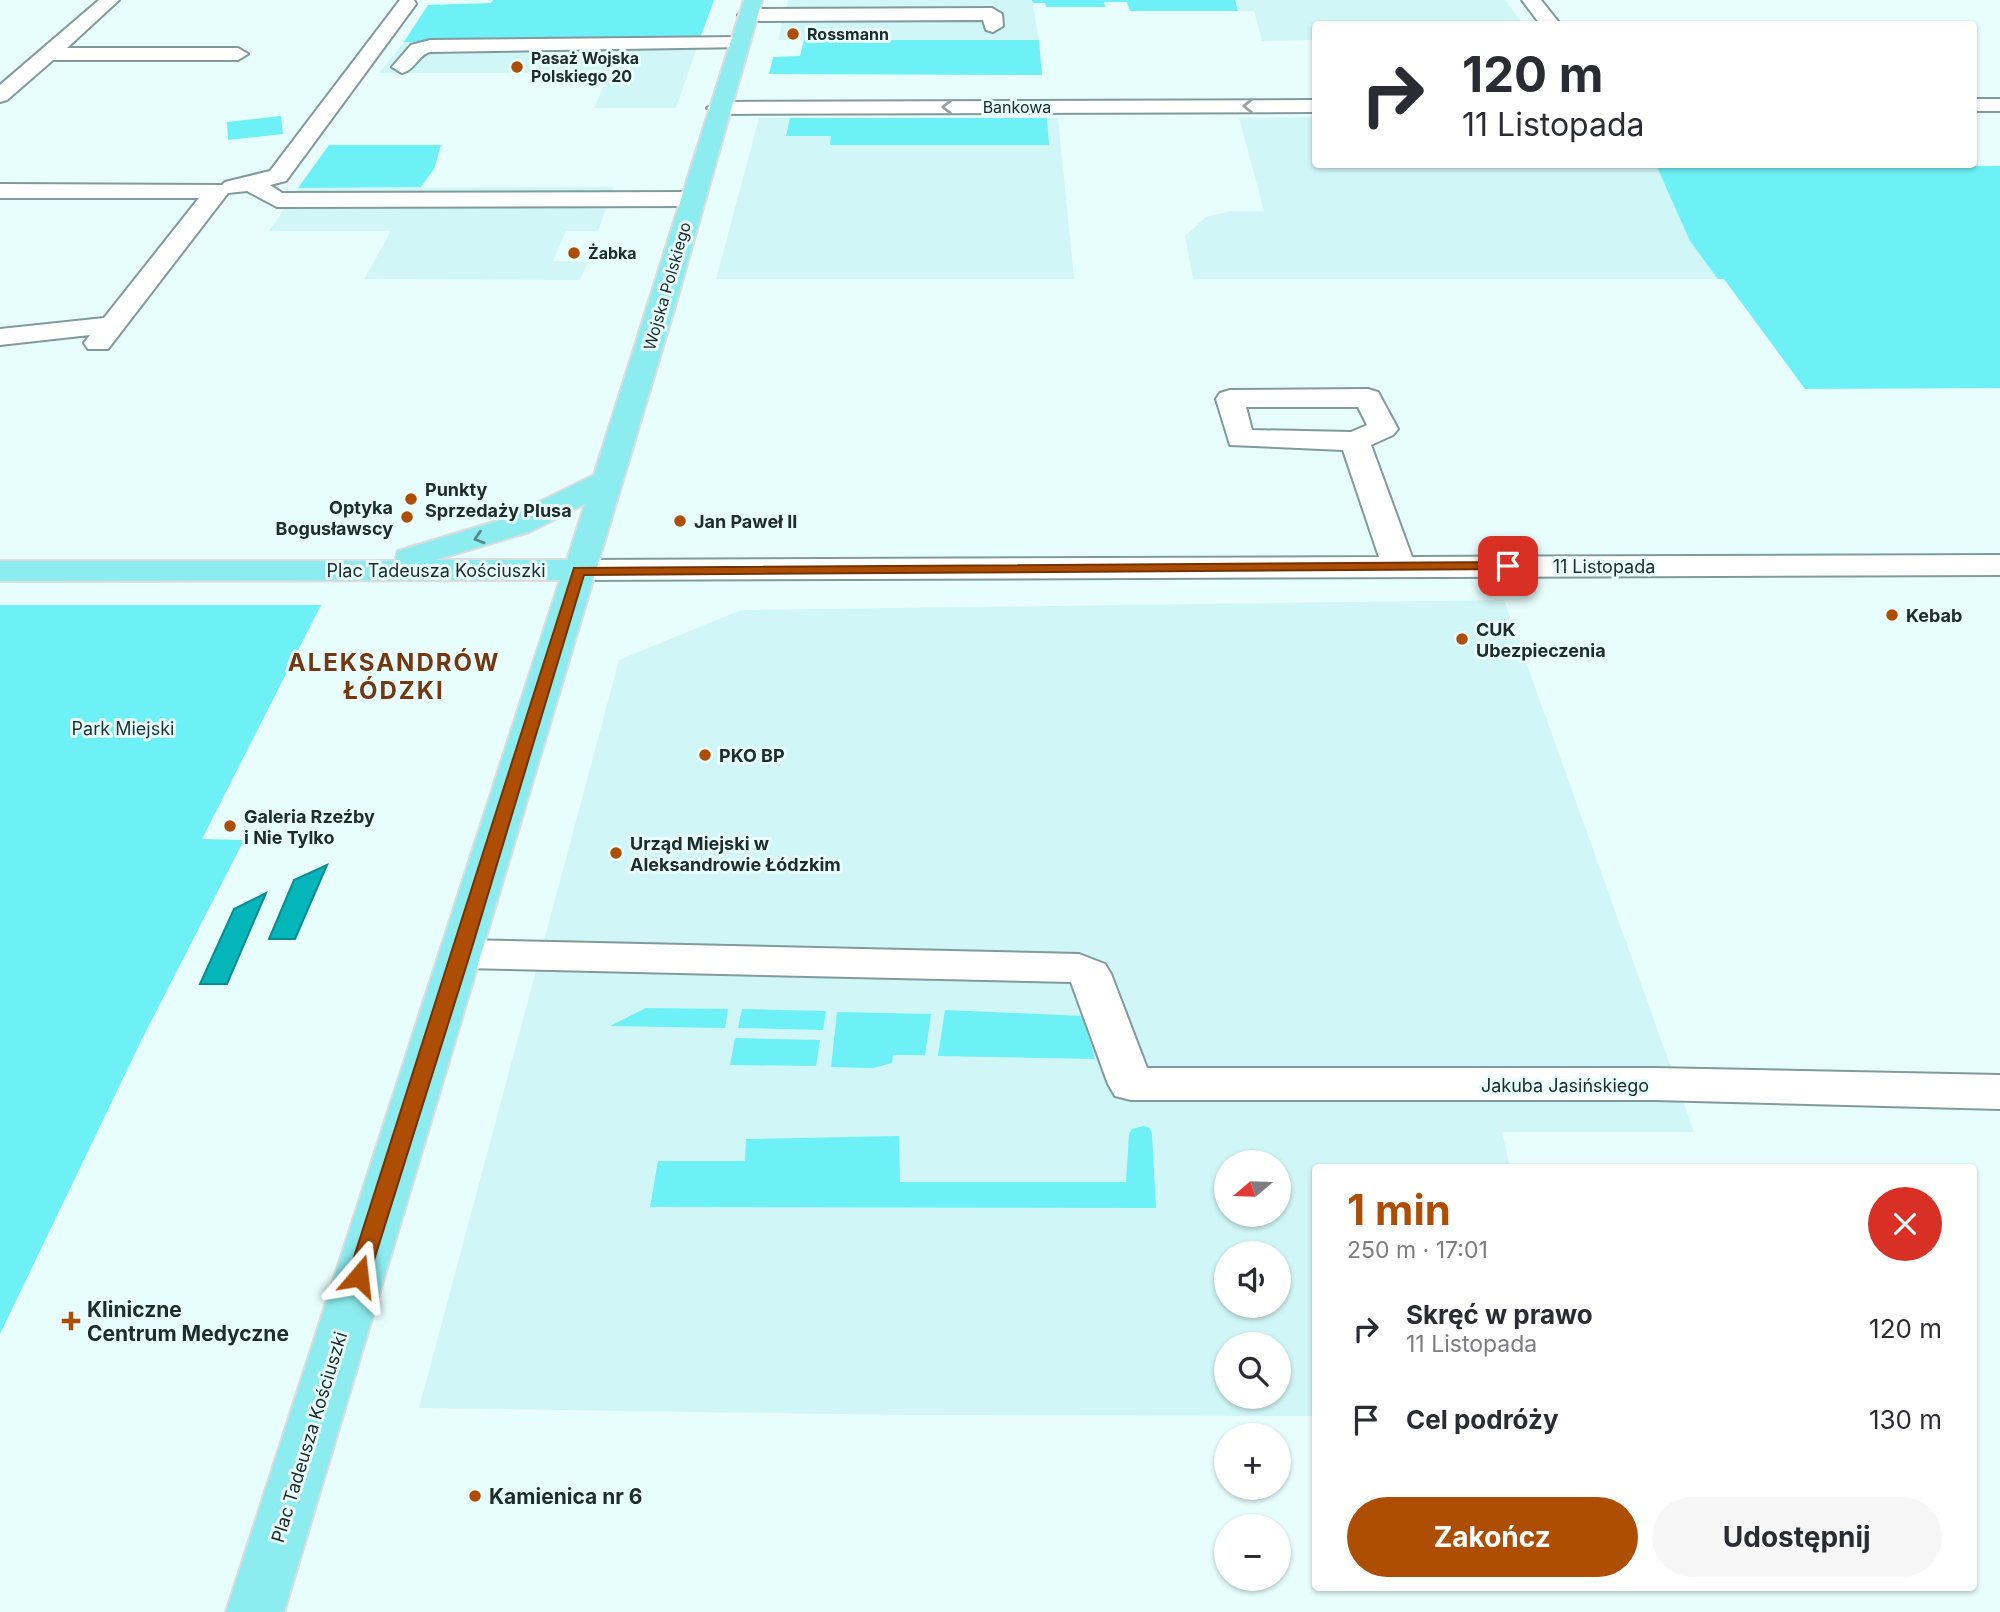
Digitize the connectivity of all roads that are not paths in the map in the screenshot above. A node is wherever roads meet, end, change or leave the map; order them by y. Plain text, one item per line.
1 (110, 0) edge
2 (1531, 0) edge
3 (407, 4) dead end
4 (750, 8) edge
5 (1548, 21) edge
6 (993, 26) dead end
7 (739, 43) junction
8 (48, 54) junction
9 (238, 54) dead end
10 (402, 67) dead end
11 (0, 96) edge
12 (1977, 105) edge
13 (2000, 105) edge
14 (1312, 106) edge
15 (718, 108) junction
16 (251, 183) junction
17 (0, 191) edge
18 (218, 191) junction
19 (691, 199) junction
20 (0, 337) edge
21 (1355, 442) dead end
22 (608, 480) junction
23 (2000, 566) edge
24 (1399, 567) junction
25 (0, 570) edge
26 (352, 570) junction
27 (579, 570) junction
28 (462, 954) junction
29 (2000, 1092) edge
30 (255, 1612) edge

1 - 8 street
2 - 5 street
3 - 16 street
4 - 6 street
4 - 7 main road, Wojska Polskiego
7 - 10 street
7 - 15 main road, Wojska Polskiego
8 - 9 street
8 - 11 street
12 - 13 street
14 -> 15 street, Bankowa
15 - 19 main road, Wojska Polskiego
16 - 18 street
16 - 19 street
17 - 18 street
18 - 20 street
19 - 22 main road, Wojska Polskiego
21 - 24 street
22 -> 26 main road
22 - 27 main road, Wojska Polskiego
23 - 24 street, 11 Listopada
24 - 27 street, 11 Listopada
25 - 26 main road, Plac Tadeusza Kościuszki
26 - 27 main road, Plac Tadeusza Kościuszki
27 - 28 main road, Plac Tadeusza Kościuszki
28 - 29 street, Jakuba Jasińskiego
28 - 30 main road, Plac Tadeusza Kościuszki

